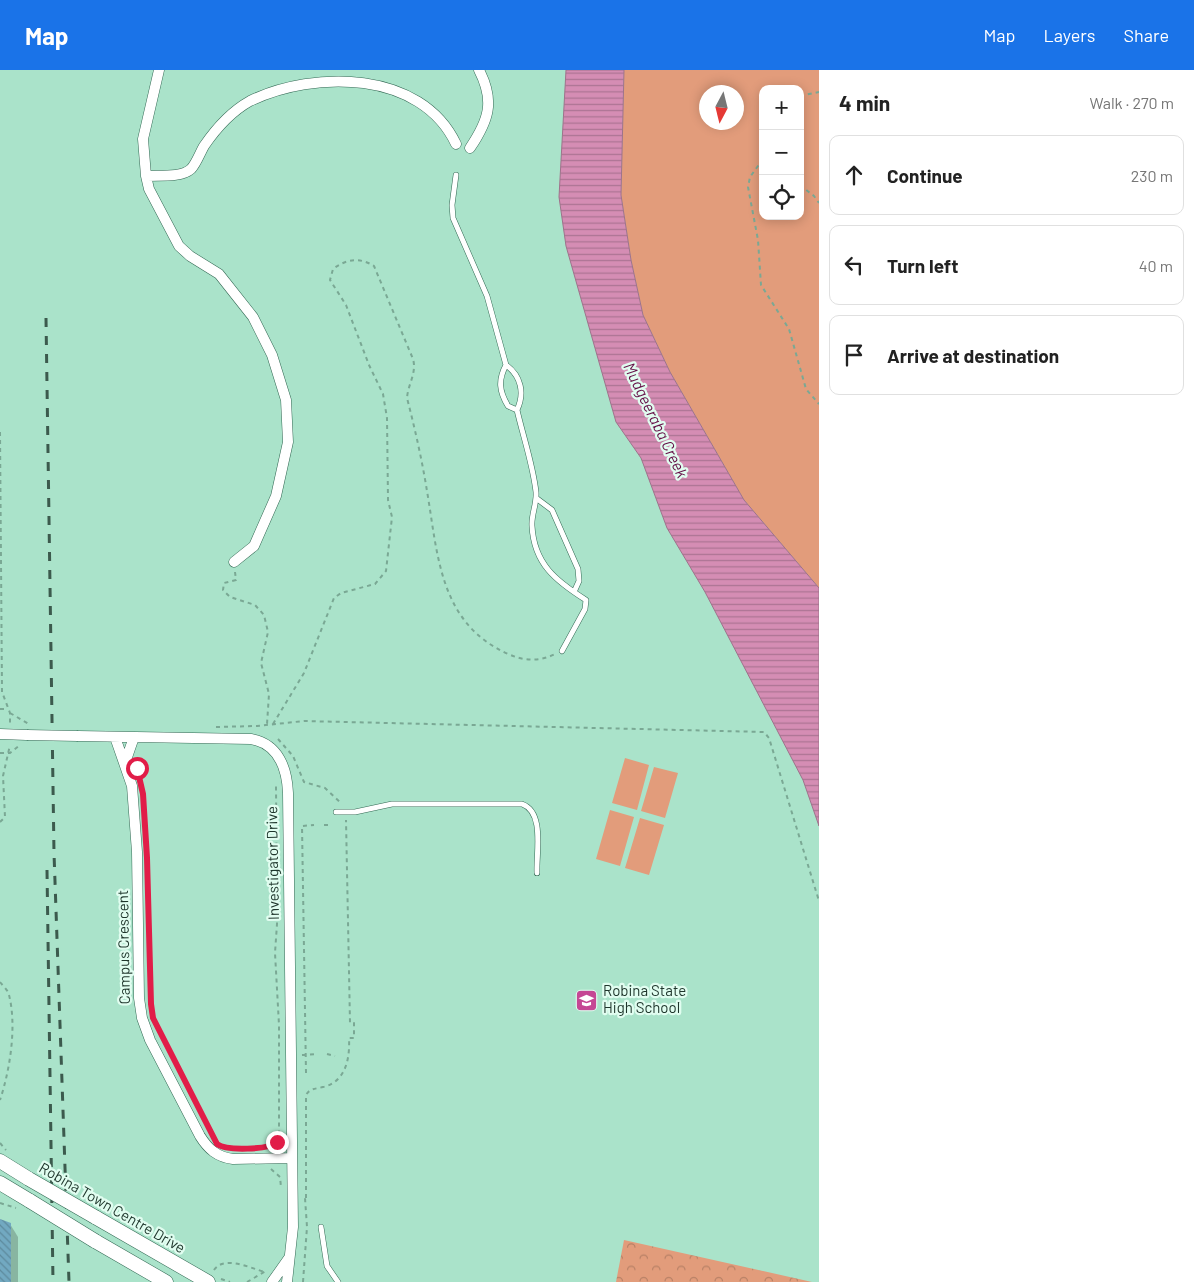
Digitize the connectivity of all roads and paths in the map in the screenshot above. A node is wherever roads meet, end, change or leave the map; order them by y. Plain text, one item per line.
1 (159, 70) edge
2 (479, 70) edge
3 (819, 92) edge
4 (804, 95) edge
5 (456, 144) dead end
6 (470, 148) dead end
7 (759, 165) edge
8 (146, 176) junction
9 (456, 176) dead end
10 (804, 188) edge
11 (819, 203) edge
12 (506, 365) junction
13 (819, 404) edge
14 (517, 410) junction
15 (0, 432) edge
16 (536, 498) junction
17 (234, 562) joint
18 (574, 592) junction
19 (562, 651) joint
20 (8, 709) junction
21 (0, 710) edge
22 (10, 713) junction
23 (29, 724) dead end
24 (267, 724) junction
25 (273, 724) junction
26 (257, 726) junction
27 (209, 727) dead end
28 (263, 730) dead end
29 (5, 734) edge
30 (115, 737) junction
31 (134, 737) junction
32 (276, 738) dead end
33 (25, 739) junction
34 (0, 753) edge
35 (10, 753) junction
36 (126, 764) junction
37 (276, 778) dead end
38 (336, 812) dead end
39 (344, 812) junction
40 (0, 822) edge
41 (324, 825) dead end
42 (332, 825) dead end
43 (314, 826) dead end
44 (537, 873) dead end
45 (819, 901) edge
46 (0, 982) edge
47 (317, 1054) dead end
48 (327, 1054) dead end
49 (300, 1055) dead end
50 (306, 1055) junction
51 (335, 1056) dead end
52 (346, 1056) dead end
53 (349, 1056) junction
54 (306, 1073) dead end
55 (306, 1090) dead end
56 (306, 1095) junction
57 (0, 1100) edge
58 (268, 1148) dead end
59 (291, 1158) junction
60 (0, 1161) edge
61 (4, 1187) edge
62 (306, 1198) dead end
63 (0, 1203) edge
64 (26, 1206) junction
65 (321, 1227) dead end
66 (291, 1254) junction
67 (211, 1276) edge
68 (166, 1282) edge
69 (246, 1282) edge
70 (272, 1282) edge
71 (287, 1282) edge
72 (338, 1282) edge

1 - 8 street
2 - 6 street
3 - 4 path
5 - 8 street
7 - 13 path
8 - 17 street
9 - 12 lane
10 - 11 path
12 - 14 lane
12 - 14 lane
14 - 16 lane
15 - 20 path
16 - 18 lane
16 - 18 lane
17 - 24 path
18 - 19 lane
19 - 25 path
20 - 21 path
20 - 22 path
22 - 23 path
22 - 29 path
24 - 25 path
24 - 26 path
25 - 45 path
26 - 27 path
26 - 28 path
29 - 33 street, Investigator Drive
29 - 35 path
30 - 31 street, Investigator Drive
30 - 33 street, Investigator Drive, bridge
30 - 36 street, Campus Crescent
31 - 36 street
31 - 59 street, Investigator Drive
32 - 39 path
33 - 35 path
34 - 35 path
35 - 40 path
36 - 59 street, Campus Crescent
37 - 58 path
38 - 39 lane
39 - 44 lane
39 - 53 path
41 - 42 path
43 - 50 path
46 - 57 path
47 - 50 path
48 - 51 path
49 - 50 path
50 - 54 path
52 - 53 path
53 - 56 path
55 - 56 path
56 - 62 path
59 - 66 street, Investigator Drive
60 - 67 main road, Robina Town Centre Drive, bridge
61 - 64 main road
63 - 64 path
64 - 68 main road, bridge
65 - 72 lane
66 - 70 street, Investigator Drive
66 - 71 street, Investigator Drive
67 - 69 path

